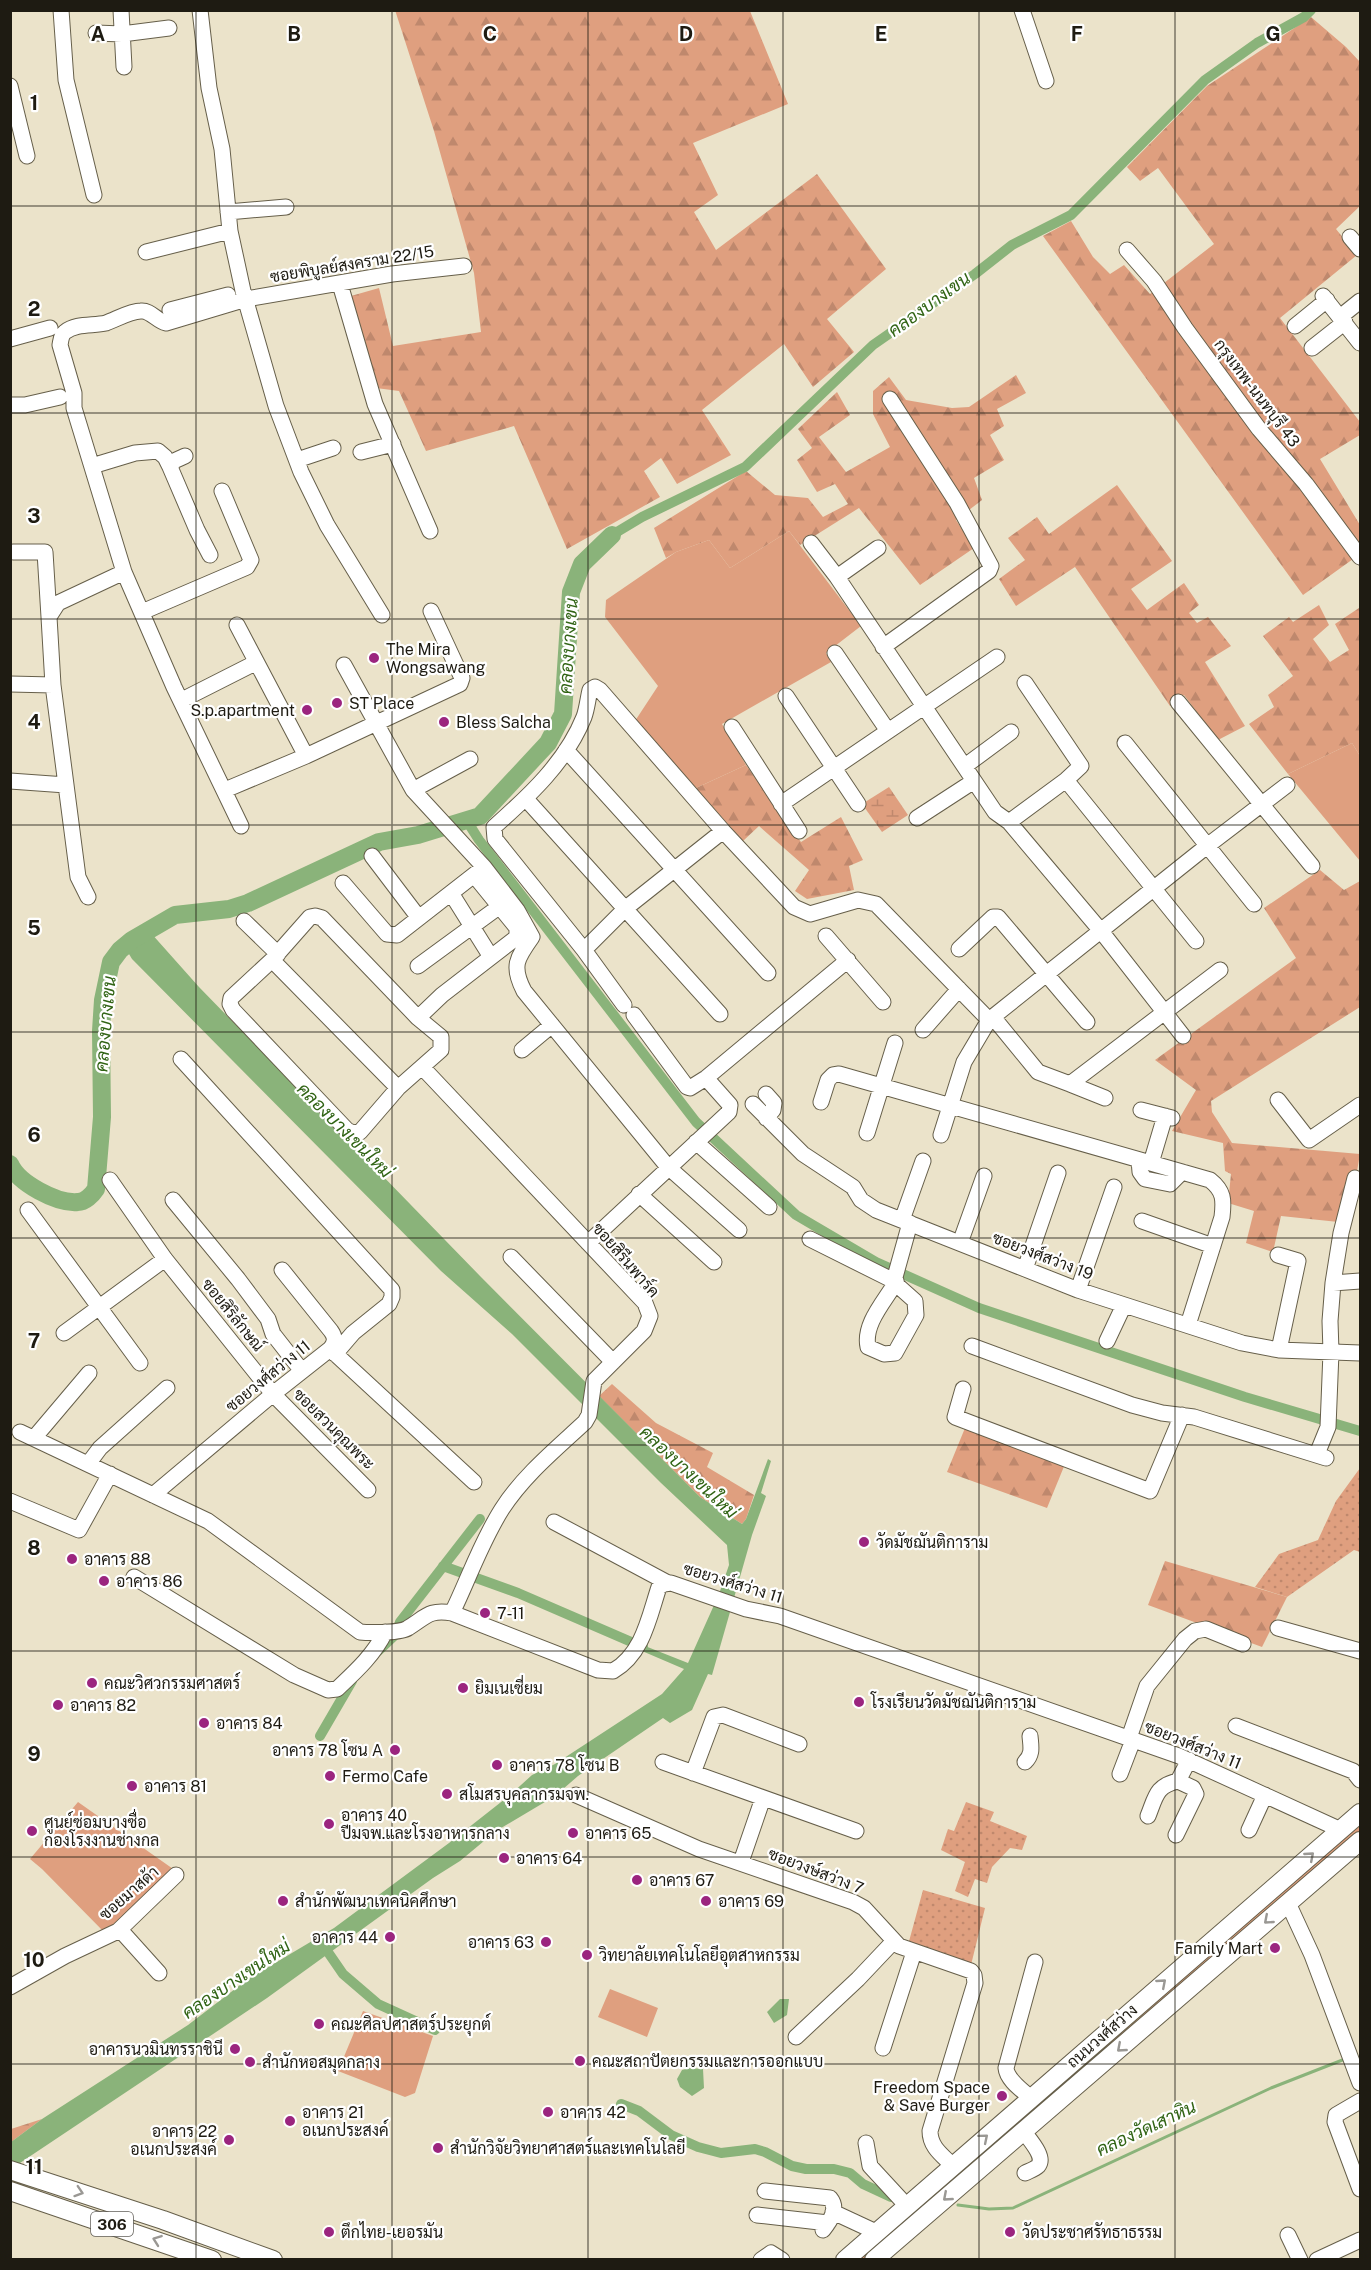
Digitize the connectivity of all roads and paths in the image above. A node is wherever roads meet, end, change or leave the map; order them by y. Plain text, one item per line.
1 (61, 10) edge
2 (121, 10) edge
3 (200, 10) edge
4 (1022, 10) edge
5 (169, 28) dead end
6 (96, 33) dead end
7 (122, 34) junction
8 (124, 66) dead end
9 (1046, 81) dead end
10 (10, 86) edge
11 (27, 156) dead end
12 (94, 195) dead end
13 (286, 207) dead end
14 (228, 212) junction
15 (231, 231) junction
16 (1127, 250) dead end
17 (146, 252) dead end
18 (464, 266) dead end
19 (340, 284) junction
20 (244, 295) junction
21 (1360, 301) edge
22 (170, 310) dead end
23 (1343, 319) junction
24 (1295, 326) dead end
25 (55, 333) junction
26 (10, 339) edge
27 (1360, 343) edge
28 (1312, 348) dead end
29 (60, 397) dead end
30 (890, 399) dead end
31 (10, 405) edge
32 (393, 444) junction
33 (333, 448) dead end
34 (361, 452) dead end
35 (185, 456) dead end
36 (297, 460) junction
37 (92, 466) junction
38 (171, 469) junction
39 (222, 491) dead end
40 (430, 531) dead end
41 (811, 543) dead end
42 (878, 548) dead end
43 (13, 552) dead end
44 (210, 555) dead end
45 (1360, 557) edge
46 (124, 572) junction
47 (837, 577) junction
48 (431, 611) dead end
49 (142, 612) junction
50 (382, 615) dead end
51 (49, 617) junction
52 (237, 625) dead end
53 (882, 647) junction
54 (835, 653) dead end
55 (997, 657) dead end
56 (255, 663) junction
57 (344, 664) dead end
58 (1025, 683) dead end
59 (10, 684) edge
60 (53, 685) junction
61 (786, 696) dead end
62 (182, 700) junction
63 (1178, 702) dead end
64 (924, 706) junction
65 (376, 723) junction
66 (732, 727) dead end
67 (888, 731) junction
68 (1011, 732) dead end
69 (1125, 743) dead end
70 (566, 750) junction
71 (306, 756) junction
72 (470, 759) dead end
73 (965, 766) junction
74 (833, 768) junction
75 (10, 781) edge
76 (974, 781) junction
77 (66, 785) junction
78 (1070, 785) dead end
79 (1287, 785) dead end
80 (225, 790) junction
81 (413, 790) junction
82 (526, 799) junction
83 (781, 804) junction
84 (858, 804) dead end
85 (1262, 804) junction
86 (917, 818) dead end
87 (1009, 822) junction
88 (241, 826) dead end
89 (723, 831) junction
90 (799, 831) dead end
91 (1207, 846) junction
92 (372, 856) dead end
93 (1312, 866) dead end
94 (674, 868) junction
95 (481, 873) junction
96 (343, 883) dead end
97 (1154, 888) junction
98 (451, 892) junction
99 (88, 897) dead end
100 (1254, 904) dead end
101 (500, 906) junction
102 (626, 909) junction
103 (419, 918) junction
104 (244, 921) dead end
105 (472, 926) junction
106 (1101, 931) junction
107 (826, 936) dead end
108 (1196, 941) dead end
109 (959, 949) dead end
110 (584, 950) junction
111 (275, 957) junction
112 (491, 957) junction
113 (848, 960) junction
114 (418, 966) dead end
115 (1220, 970) dead end
116 (768, 973) dead end
117 (1048, 975) junction
118 (959, 989) junction
119 (883, 1002) dead end
120 (1164, 1012) junction
121 (720, 1014) dead end
122 (418, 1017) junction
123 (991, 1019) junction
124 (1087, 1022) dead end
125 (552, 1025) junction
126 (923, 1030) dead end
127 (1183, 1036) dead end
128 (895, 1043) dead end
129 (522, 1050) dead end
130 (180, 1059) dead end
131 (422, 1067) junction
132 (706, 1078) junction
133 (1070, 1084) junction
134 (882, 1086) junction
135 (398, 1088) junction
136 (766, 1094) dead end
137 (1105, 1098) dead end
138 (1278, 1100) dead end
139 (821, 1102) dead end
140 (753, 1104) dead end
141 (1360, 1105) edge
142 (949, 1106) junction
143 (1141, 1110) dead end
144 (1318, 1113) dead end
145 (766, 1118) junction
146 (1327, 1126) junction
147 (867, 1133) dead end
148 (941, 1135) dead end
149 (696, 1142) junction
150 (922, 1161) dead end
151 (1145, 1162) junction
152 (669, 1167) junction
153 (1058, 1173) dead end
154 (984, 1176) dead end
155 (1354, 1178) dead end
156 (110, 1180) dead end
157 (1114, 1186) dead end
158 (639, 1194) junction
159 (173, 1200) dead end
160 (769, 1207) dead end
161 (28, 1210) dead end
162 (1142, 1221) dead end
163 (906, 1222) junction
164 (740, 1230) dead end
165 (810, 1239) dead end
166 (588, 1243) junction
167 (960, 1243) junction
168 (1213, 1246) junction
169 (1278, 1255) dead end
170 (511, 1257) dead end
171 (165, 1259) junction
172 (714, 1262) dead end
173 (1025, 1269) junction
174 (282, 1270) dead end
175 (1360, 1281) edge
176 (1333, 1283) junction
177 (1078, 1290) junction
178 (1124, 1305) junction
179 (99, 1309) junction
180 (1188, 1325) junction
181 (64, 1333) dead end
182 (1107, 1341) dead end
183 (972, 1347) dead end
184 (1279, 1350) junction
185 (333, 1352) junction
186 (1331, 1353) junction
187 (1360, 1353) edge
188 (613, 1362) junction
189 (140, 1363) dead end
190 (302, 1371) junction
191 (89, 1373) dead end
192 (167, 1388) dead end
193 (963, 1389) dead end
194 (273, 1394) junction
195 (1182, 1415) junction
196 (88, 1464) junction
197 (110, 1474) junction
198 (474, 1482) dead end
199 (368, 1490) dead end
200 (153, 1495) junction
201 (10, 1501) edge
202 (554, 1522) dead end
203 (134, 1577) dead end
204 (668, 1583) junction
205 (452, 1613) junction
206 (1278, 1628) dead end
207 (394, 1631) junction
208 (1243, 1644) dead end
209 (1360, 1651) edge
210 (1236, 1726) dead end
211 (1030, 1736) dead end
212 (1131, 1739) junction
213 (799, 1744) dead end
214 (1189, 1760) junction
215 (663, 1762) dead end
216 (1025, 1762) dead end
217 (693, 1773) junction
218 (1120, 1774) dead end
219 (1360, 1780) edge
220 (1178, 1781) junction
221 (576, 1795) dead end
222 (1264, 1795) junction
223 (763, 1798) junction
224 (1360, 1813) edge
225 (1148, 1816) dead end
226 (1249, 1830) dead end
227 (1341, 1830) junction
228 (856, 1831) dead end
229 (1176, 1835) dead end
230 (1360, 1841) edge
231 (741, 1862) junction
232 (176, 1875) dead end
233 (1288, 1903) junction
234 (118, 1931) junction
235 (893, 1942) junction
236 (915, 1952) junction
237 (1035, 1962) dead end
238 (159, 1973) dead end
239 (10, 1987) edge
240 (796, 2037) dead end
241 (883, 2048) dead end
242 (1355, 2053) edge
243 (1360, 2084) edge
244 (1031, 2098) junction
245 (1360, 2101) edge
246 (1024, 2132) junction
247 (866, 2143) dead end
248 (952, 2165) junction
249 (17, 2172) edge
250 (1025, 2173) dead end
251 (1360, 2189) edge
252 (765, 2191) dead end
253 (10, 2192) edge
254 (906, 2205) junction
255 (757, 2215) dead end
256 (828, 2222) junction
257 (876, 2232) junction
258 (1288, 2235) dead end
259 (1360, 2240) edge
260 (212, 2259) edge
261 (273, 2259) edge
262 (761, 2259) edge
263 (782, 2259) edge
264 (844, 2259) edge
265 (874, 2259) edge
266 (1300, 2259) edge
267 (1317, 2259) edge

1 - 12 street
2 - 7 street
3 - 14 street
4 - 9 street
5 - 7 street
6 - 7 street
7 - 8 street
10 - 11 street
13 - 14 street
14 - 15 street
15 - 17 street
15 - 20 street
16 - 45 street, กรุงเทพ-นนทบุรี 43
18 - 19 street, ซอยพิบูลย์สงคราม 22/15
19 - 20 street, ซอยพิบูลย์สงคราม 22/15
19 - 32 street
20 - 22 street
20 - 25 street
20 - 36 street
21 - 23 street
23 - 24 street
23 - 27 street
23 - 28 street
25 - 26 street
25 - 37 street
29 - 31 street
30 - 53 street
32 - 34 street
32 - 40 street
33 - 36 street
35 - 38 street
36 - 50 street
37 - 38 street
37 - 46 street
38 - 44 street
39 - 49 street
41 - 47 street
42 - 47 street
43 - 51 street
46 - 49 street
46 - 51 street
47 - 53 street
48 - 65 street
49 - 62 street
51 - 60 street
52 - 56 street
53 - 64 street
54 - 67 street
55 - 64 street
56 - 62 street
56 - 71 street
57 - 65 street
58 - 87 street
59 - 60 street
60 - 77 street
61 - 74 street
62 - 80 street
63 - 85 street
64 - 67 street
64 - 73 street
65 - 71 street
65 - 81 street
66 - 83 street
67 - 74 street
68 - 73 street
69 - 91 street
70 - 82 street
70 - 89 street
70 - 94 street
71 - 80 street
72 - 81 street
73 - 76 street
74 - 83 street
74 - 84 street
75 - 77 street
76 - 86 street
76 - 87 street
77 - 99 street
78 - 97 street
79 - 85 street
80 - 88 street
81 - 95 street
82 - 102 street
82 - 110 street
83 - 90 street
85 - 91 street
85 - 93 street
87 - 106 street
89 - 94 street
89 - 118 street
91 - 97 street
91 - 100 street
92 - 103 street
94 - 102 street
94 - 116 street
95 - 98 street
95 - 101 street
95 - 125 street
96 - 103 street
97 - 106 street
97 - 108 street
98 - 103 street
98 - 105 street
101 - 105 street
101 - 112 street
102 - 110 street
102 - 121 street
104 - 111 street
105 - 112 street
105 - 114 street
106 - 117 street
106 - 120 street
107 - 113 street
109 - 117 street
110 - 132 street
111 - 122 street
111 - 135 street
111 - 135 street
112 - 122 street
113 - 119 street
113 - 132 street
115 - 120 street
117 - 123 street
117 - 124 street
118 - 123 street
118 - 126 street
120 - 127 street
120 - 133 street
122 - 131 street
123 - 133 street
123 - 142 street
125 - 129 street
125 - 152 street
128 - 134 street
130 - 185 street
131 - 135 street
131 - 166 street, ซอยสิรีนพาร์ค
132 - 149 street
133 - 137 street
134 - 139 street
134 - 142 street
134 - 147 street
136 - 145 street
138 - 146 street
140 - 145 street, ซอยวงศ์สว่าง 19
141 - 146 street
142 - 148 street
142 - 151 street
143 - 151 street
144 - 146 street
145 - 163 street, ซอยวงศ์สว่าง 19
149 - 152 street
149 - 160 street
150 - 163 street
151 - 168 street
152 - 158 street
152 - 164 street
153 - 173 street
154 - 167 street
155 - 176 street
156 - 171 street, ซอยสิริลักษณ์
157 - 177 street
158 - 166 street
158 - 172 street
159 - 190 street
161 - 179 street
162 - 168 street
163 - 165 street
163 - 167 street, ซอยวงศ์สว่าง 19
166 - 188 street, ซอยสิรีนพาร์ค
167 - 173 street, ซอยวงศ์สว่าง 19
168 - 180 street
169 - 184 street
170 - 188 street
171 - 179 street
171 - 194 street, ซอยสิริลักษณ์
173 - 177 street, ซอยวงศ์สว่าง 19
174 - 185 street, ซอยวงศ์สว่าง 11
175 - 176 street
176 - 186 street
177 - 178 street, ซอยวงศ์สว่าง 19
178 - 180 street, ซอยวงศ์สว่าง 19
178 - 182 street
179 - 181 street
179 - 189 street
180 - 184 street, ซอยวงศ์สว่าง 19
183 - 195 street
184 - 186 street, ซอยวงศ์สว่าง 19
185 - 190 street, ซอยวงศ์สว่าง 11
185 - 198 street
186 - 187 street, ซอยวงศ์สว่าง 19
186 - 195 street
188 - 205 street, ซอยสิรีนพาร์ค
190 - 194 street, ซอยวงศ์สว่าง 11
191 - 196 street
192 - 196 street
193 - 195 street
194 - 199 street, ซอยสวนคุณพระ
194 - 200 street, ซอยวงศ์สว่าง 11
196 - 197 street
197 - 200 street
197 - 201 street
200 - 207 street
202 - 204 street
203 - 207 street
204 - 205 street, ซอยวงศ์สว่าง 11
204 - 212 street, ซอยวงศ์สว่าง 11
205 - 207 street, ซอยวงศ์สว่าง 11
206 - 209 street
208 - 212 street
210 - 219 street
211 - 216 street
212 - 214 street, ซอยวงศ์สว่าง 11
212 - 218 street
213 - 217 street
214 - 220 street
214 - 222 street, ซอยวงศ์สว่าง 11
215 - 217 street
217 - 223 street
220 - 225 street
220 - 229 street
221 - 231 street, ซอยวงษ์สว่าง 7
222 - 226 street
222 - 227 street, ซอยวงศ์สว่าง 11
223 - 228 street
223 - 231 street
224 - 227 main road, ถนนวงศ์สว่าง
244 -> 227 main road, ถนนวงศ์สว่าง
230 - 233 main road, ถนนวงศ์สว่าง
231 - 235 street, ซอยวงษ์สว่าง 7
232 - 234 street, ซอยมาสด้า
233 - 242 street
233 -> 246 main road, ถนนวงศ์สว่าง
234 - 238 street
234 - 239 street, ซอยมาสด้า
235 - 236 street, ซอยวงษ์สว่าง 7
235 - 240 street
236 - 241 street
236 - 248 street, ซอยวงษ์สว่าง 7
237 - 244 street
242 - 243 street
248 -> 244 main road, ถนนวงศ์สว่าง
245 - 251 street
246 - 250 street
246 -> 265 main road, ถนนวงศ์สว่าง
247 - 254 street
248 - 254 main road, ถนนวงศ์สว่าง
249 -> 261 main road, 306
252 - 256 street
260 -> 253 main road, 306
254 - 257 main road, ถนนวงศ์สว่าง
255 - 256 street
256 - 257 street
257 - 264 main road, ถนนวงศ์สว่าง
258 - 266 street
259 - 267 street
262 - 263 street

